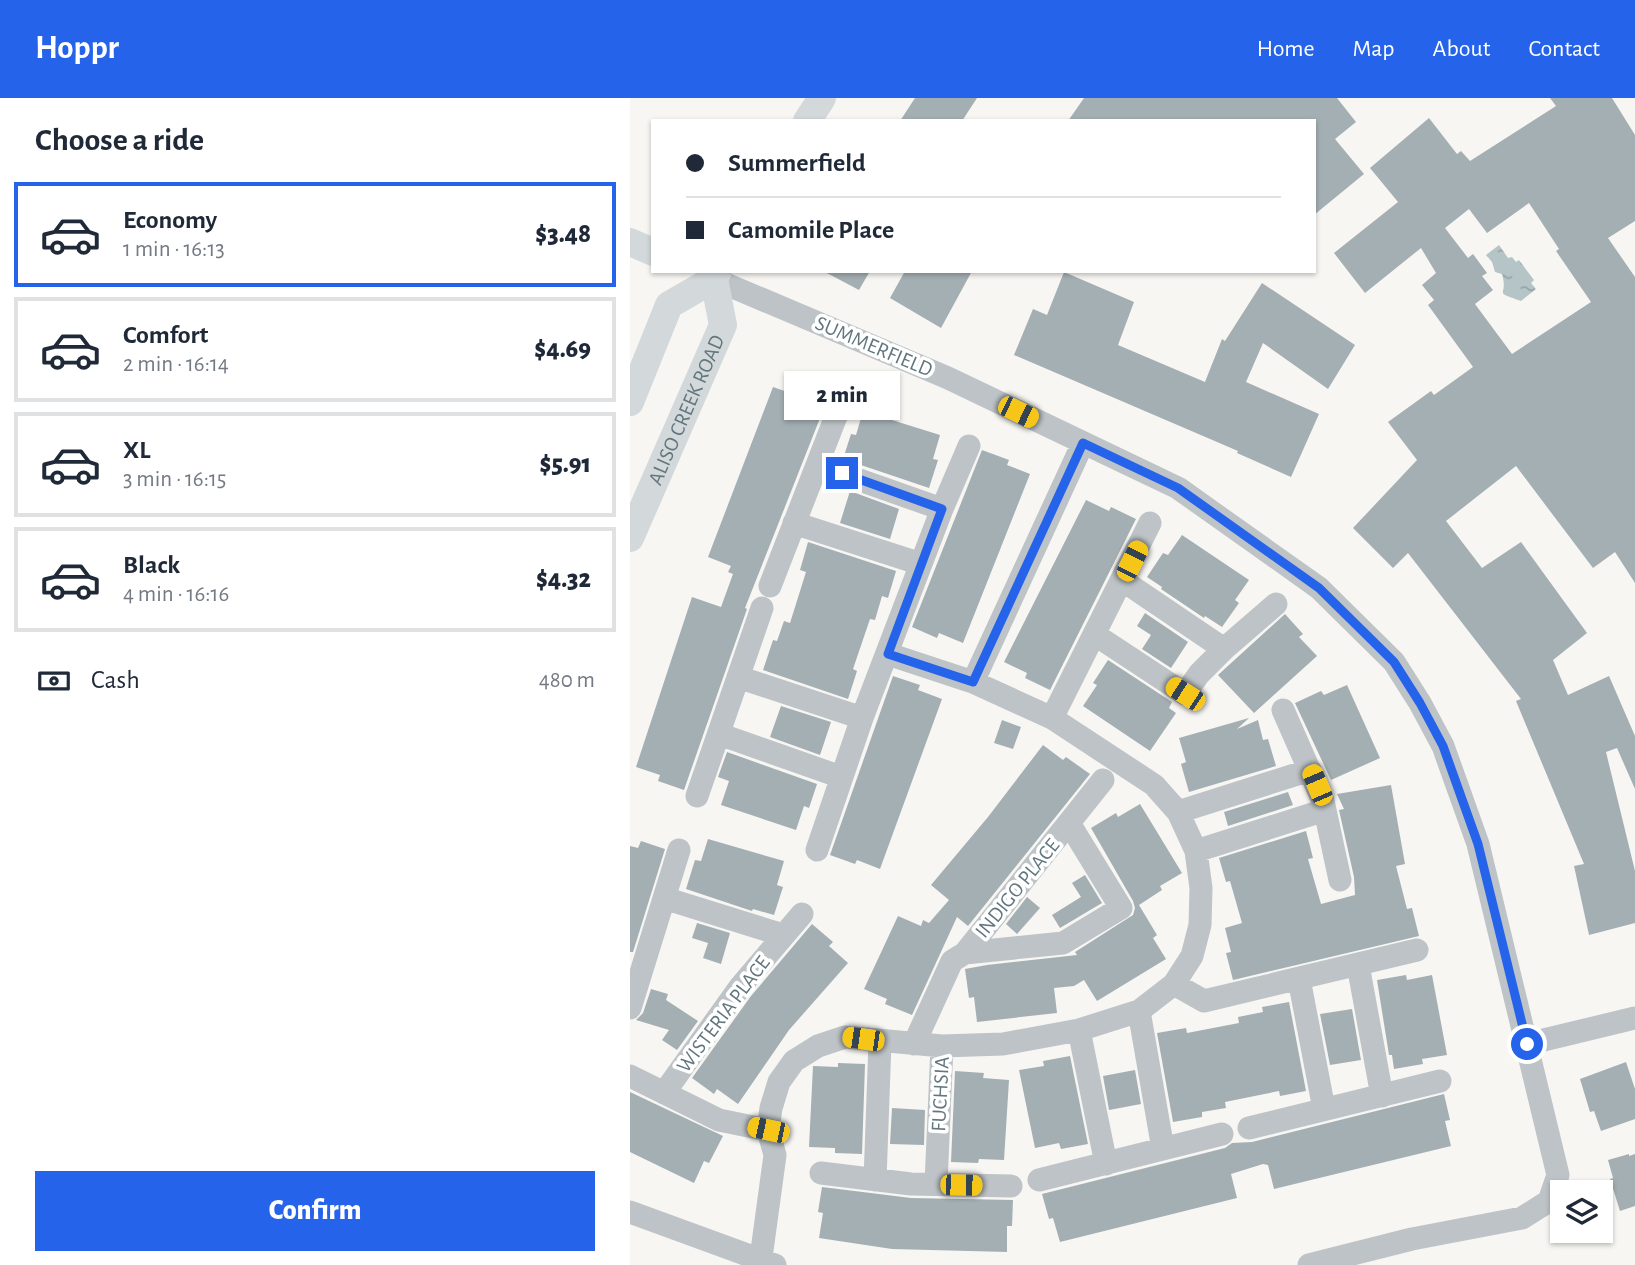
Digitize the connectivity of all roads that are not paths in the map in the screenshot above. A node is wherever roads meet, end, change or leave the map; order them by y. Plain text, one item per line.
1 (822, 98) edge
2 (808, 119) edge
3 (630, 242) edge
4 (651, 251) edge
5 (709, 274) edge
6 (630, 402) edge
7 (840, 406) dead end
8 (1083, 443) junction
9 (969, 446) dead end
10 (817, 465) junction
11 (942, 509) junction
12 (794, 523) junction
13 (1150, 523) dead end
14 (630, 538) edge
15 (921, 564) junction
16 (1122, 580) junction
17 (770, 586) dead end
18 (1276, 604) dead end
19 (762, 608) dead end
20 (1094, 634) junction
21 (1224, 649) junction
22 (888, 654) junction
23 (738, 677) junction
24 (973, 682) junction
25 (1283, 710) dead end
26 (862, 718) junction
27 (1052, 718) junction
28 (719, 734) junction
29 (1310, 770) junction
30 (841, 777) junction
31 (1103, 780) dead end
32 (697, 796) dead end
33 (1325, 810) junction
34 (1178, 812) junction
35 (1069, 823) junction
36 (679, 850) dead end
37 (817, 850) dead end
38 (1196, 850) junction
39 (1340, 880) dead end
40 (664, 898) junction
41 (802, 914) dead end
42 (783, 936) junction
43 (1417, 950) dead end
44 (965, 953) junction
45 (1358, 965) junction
46 (1299, 979) junction
47 (1174, 984) junction
48 (630, 1009) edge
49 (1139, 1011) junction
50 (1635, 1018) edge
51 (1079, 1030) junction
52 (880, 1042) junction
53 (914, 1044) junction
54 (1527, 1044) junction
55 (942, 1046) junction
56 (630, 1076) edge
57 (1440, 1081) dead end
58 (664, 1093) junction
59 (1382, 1096) junction
60 (1324, 1109) junction
61 (1249, 1128) dead end
62 (768, 1130) junction
63 (1222, 1134) dead end
64 (1163, 1149) junction
65 (1106, 1164) junction
66 (821, 1173) dead end
67 (875, 1180) junction
68 (1039, 1180) dead end
69 (936, 1185) junction
70 (1011, 1186) dead end
71 (630, 1212) edge
72 (766, 1264) edge
73 (1309, 1265) edge

1 - 2 main road
3 - 4 main road
5 - 6 main road
5 - 8 street, SUMMERFIELD
5 - 14 main road, ALISO CREEK ROAD
7 - 10 street
8 - 24 street
8 - 54 street, SUMMERFIELD
9 - 11 street
10 - 11 street
10 - 12 street
11 - 15 street
12 - 15 street
12 - 17 street
13 - 16 street
15 - 22 street
16 - 20 street
16 - 21 street
18 - 21 street
19 - 23 street
20 - 21 street
20 - 27 street
22 - 24 street
22 - 26 street
23 - 26 street
23 - 28 street
24 - 27 street
25 - 29 street
26 - 30 street
27 - 34 street
28 - 30 street
28 - 32 street
29 - 33 street
29 - 34 street
30 - 37 street
31 - 35 street, INDIGO PLACE
33 - 38 street
33 - 39 street
34 - 38 street
35 - 44 street, INDIGO PLACE
35 - 44 street, INDIGO PLACE
36 - 40 street
38 - 47 street
40 - 42 street, WISTERIA PLACE
40 - 48 street
41 - 42 street, WISTERIA PLACE
42 - 58 street, WISTERIA PLACE
43 - 45 street
44 - 53 street, INDIGO PLACE
45 - 46 street
45 - 59 street
46 - 47 street
46 - 60 street
47 - 49 street
49 - 51 street
49 - 64 street
50 - 54 street
51 - 55 street
51 - 65 street
52 - 53 street
52 - 62 street
52 - 67 street
53 - 55 street
54 - 73 street, SUMMERFIELD
55 - 69 street, FUCHSIA
56 - 58 street, WISTERIA PLACE
57 - 59 street
58 - 62 street, WISTERIA PLACE
59 - 60 street
60 - 61 street
62 - 72 street
63 - 64 street
64 - 65 street
65 - 68 street
66 - 67 street
67 - 69 street
69 - 70 street
71 - 72 street

